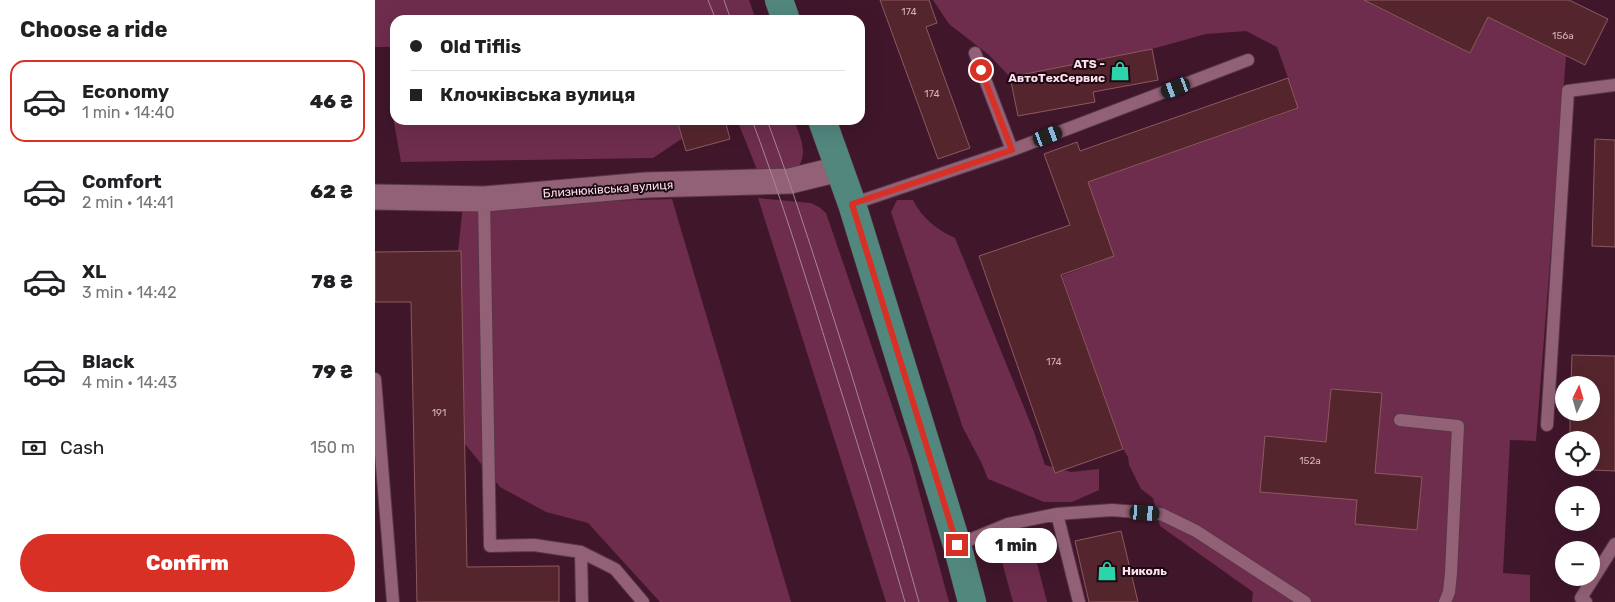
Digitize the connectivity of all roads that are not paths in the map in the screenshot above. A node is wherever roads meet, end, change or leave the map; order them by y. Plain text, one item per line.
1 (779, 0) edge
2 (784, 15) edge
3 (975, 53) dead end
4 (1249, 60) dead end
5 (1615, 86) edge
6 (824, 125) edge
7 (1012, 150) junction
8 (839, 169) junction
9 (375, 198) edge
10 (484, 199) junction
11 (852, 204) junction
12 (375, 379) edge
13 (1400, 420) dead end
14 (1547, 425) dead end
15 (1057, 514) junction
16 (1615, 544) edge
17 (957, 545) junction
18 (581, 552) junction
19 (393, 602) edge
20 (582, 602) edge
21 (643, 602) edge
22 (972, 602) edge
23 (1079, 602) edge
24 (1305, 602) edge
25 (1445, 602) edge
26 (1586, 602) edge

1 - 2 main road
3 - 7 lane
4 - 7 lane
5 - 14 lane
6 - 8 main road
7 - 11 lane
8 - 10 street, Близнюківська вулиця
8 - 11 main road
9 - 10 street, Близнюківська вулиця
10 - 18 lane
11 - 17 main road
12 - 19 lane
13 - 25 lane
15 - 17 lane
15 - 23 lane
15 - 24 lane
16 - 26 lane
17 - 22 main road
18 - 20 lane
18 - 21 lane

